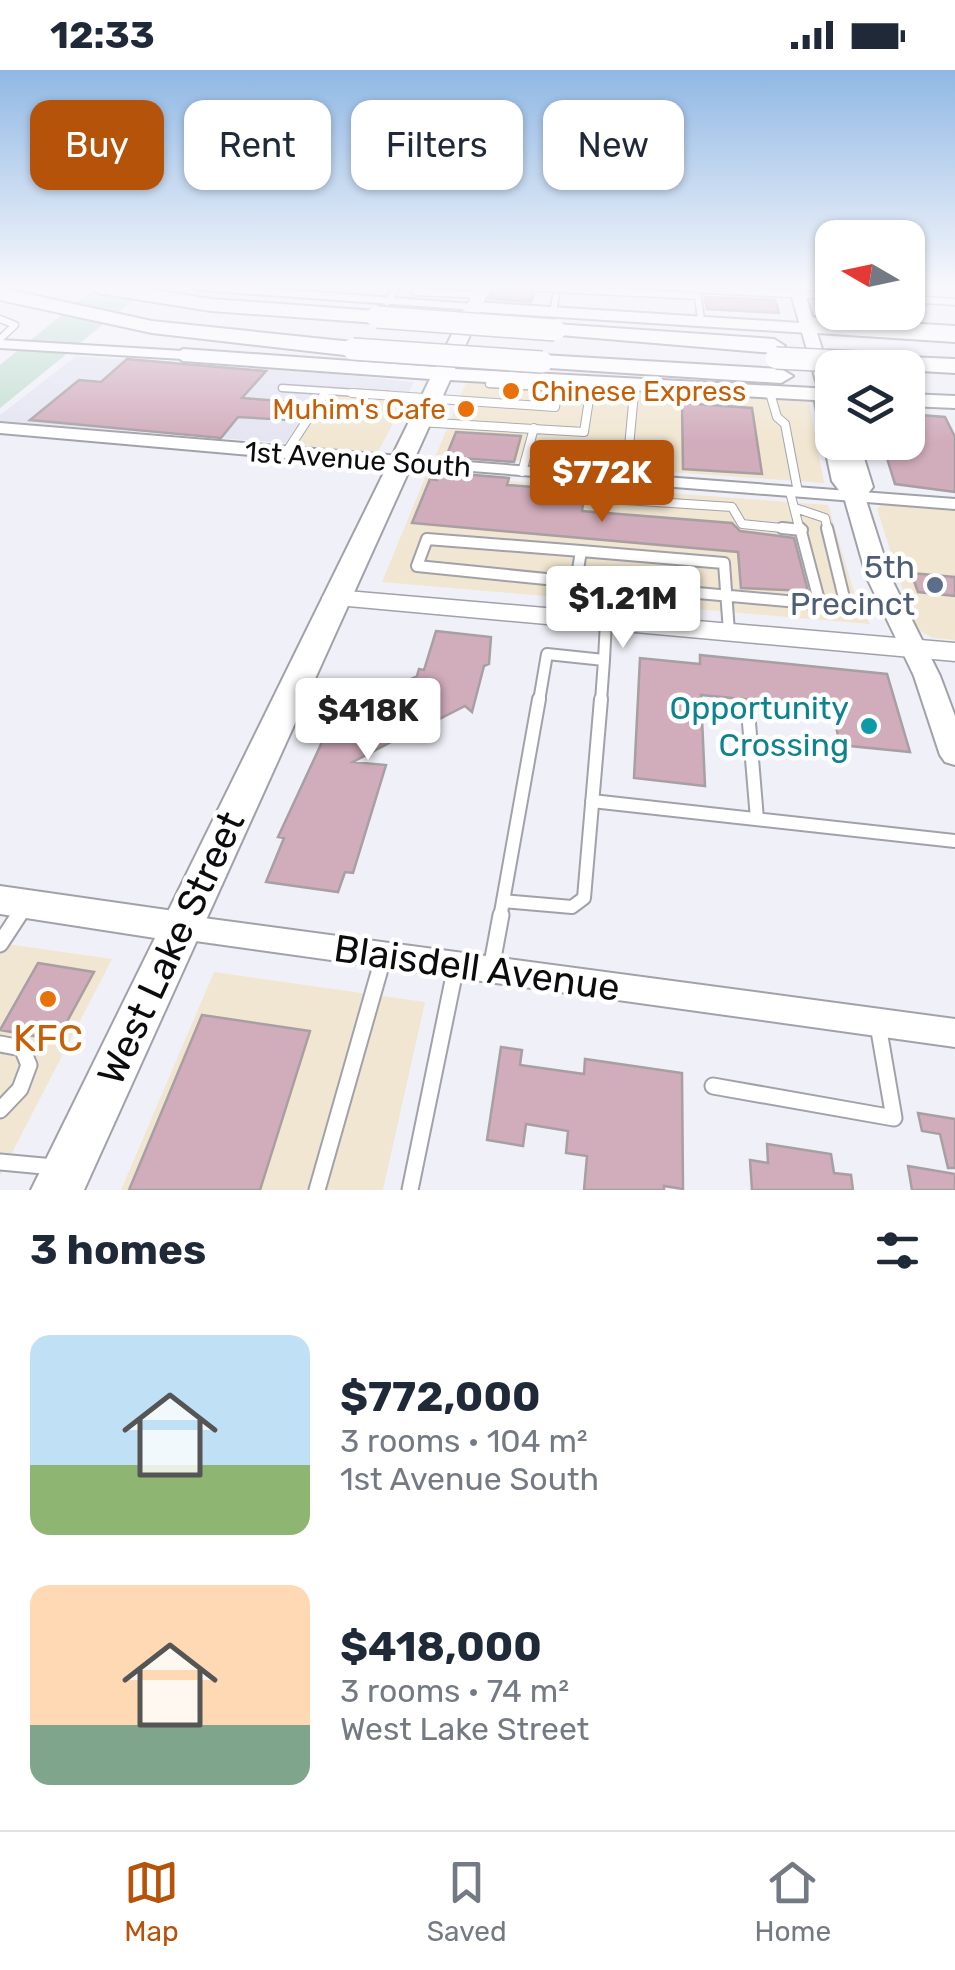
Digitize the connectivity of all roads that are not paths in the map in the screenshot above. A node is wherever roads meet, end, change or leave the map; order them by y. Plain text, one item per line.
1 (103, 339) edge
2 (459, 339) edge
3 (598, 339) edge
4 (598, 339) edge
5 (1, 344) edge
6 (184, 355) junction
7 (955, 358) edge
8 (925, 359) edge
9 (815, 364) edge
10 (925, 366) edge
11 (776, 367) junction
12 (955, 369) edge
13 (925, 370) edge
14 (442, 374) junction
15 (490, 380) junction
16 (925, 381) edge
17 (592, 382) junction
18 (955, 382) edge
19 (561, 384) junction
20 (815, 385) edge
21 (636, 386) junction
22 (282, 388) dead end
23 (326, 391) junction
24 (430, 398) junction
25 (925, 401) edge
26 (482, 402) junction
27 (955, 402) edge
28 (418, 422) junction
29 (0, 428) edge
30 (534, 428) junction
31 (285, 454) junction
32 (837, 460) edge
33 (854, 460) edge
34 (400, 462) junction
35 (522, 472) junction
36 (626, 479) junction
37 (662, 482) junction
38 (854, 496) junction
39 (794, 497) junction
40 (610, 499) dead end
41 (662, 502) junction
42 (955, 504) edge
43 (802, 530) junction
44 (580, 551) junction
45 (576, 582) junction
46 (726, 596) junction
47 (335, 598) junction
48 (820, 604) junction
49 (568, 618) junction
50 (606, 621) junction
51 (729, 632) junction
52 (916, 649) junction
53 (955, 652) edge
54 (604, 660) junction
55 (749, 723) dead end
56 (955, 755) edge
57 (592, 800) junction
58 (758, 819) junction
59 (955, 841) edge
60 (503, 901) junction
61 (13, 902) edge
62 (181, 927) junction
63 (0, 944) edge
64 (384, 956) junction
65 (456, 965) junction
66 (491, 970) junction
67 (878, 1023) junction
68 (955, 1033) edge
69 (0, 1044) edge
70 (712, 1086) dead end
71 (0, 1110) edge
72 (0, 1162) edge
73 (62, 1179) edge
74 (317, 1190) edge
75 (410, 1190) edge

1 - 6 highway
2 - 14 main road, West Lake Street
3 - 11 highway
4 - 11 highway
5 - 6 street
6 - 14 main road
7 - 8 highway
9 - 11 highway, bridge
10 - 12 highway
11 - 20 highway
11 - 21 main road
11 - 39 lane
12 - 13 highway
14 - 15 main road
14 - 24 main road, West Lake Street
15 - 19 main road
15 - 26 lane
16 - 18 highway
17 - 19 main road
17 - 21 main road
17 - 30 lane
19 - 26 lane
21 - 36 lane
22 - 23 lane
23 - 24 lane
23 - 31 lane
24 - 26 lane
24 - 28 main road, West Lake Street
25 - 27 main road
28 - 30 lane
28 - 34 main road, West Lake Street
29 - 31 street, 1st Avenue South
30 - 35 lane
31 - 34 street, 1st Avenue South
32 - 38 street
33 - 38 street
34 - 35 street, 1st Avenue South
34 - 47 main road, West Lake Street
35 - 36 street, 1st Avenue South
36 - 37 street, 1st Avenue South
37 - 39 street, 1st Avenue South
37 - 41 lane
38 - 39 street, 1st Avenue South
38 - 42 street, 1st Avenue South
38 - 52 street
39 - 43 lane
39 - 48 lane
40 - 41 lane
41 - 43 lane
43 - 48 lane
44 - 45 lane
44 - 45 lane
44 - 46 lane
45 - 46 lane
45 - 49 lane
46 - 48 lane
46 - 51 lane
47 - 49 main road
47 - 62 main road, West Lake Street
49 - 50 main road
50 - 51 main road
50 - 54 lane
51 - 52 main road
52 - 53 main road
52 - 56 street
54 - 57 lane
54 - 60 lane
55 - 58 lane
57 - 58 lane
57 - 60 lane
58 - 59 lane
60 - 66 lane
61 - 62 street, Blaisdell Avenue
61 - 63 lane
62 - 64 street, Blaisdell Avenue
62 - 73 main road, West Lake Street
64 - 65 street, Blaisdell Avenue
64 - 74 lane
65 - 66 street, Blaisdell Avenue
65 - 75 lane
66 - 67 street, Blaisdell Avenue
67 - 68 street, Blaisdell Avenue
67 - 70 lane
69 - 71 lane
72 - 73 lane

